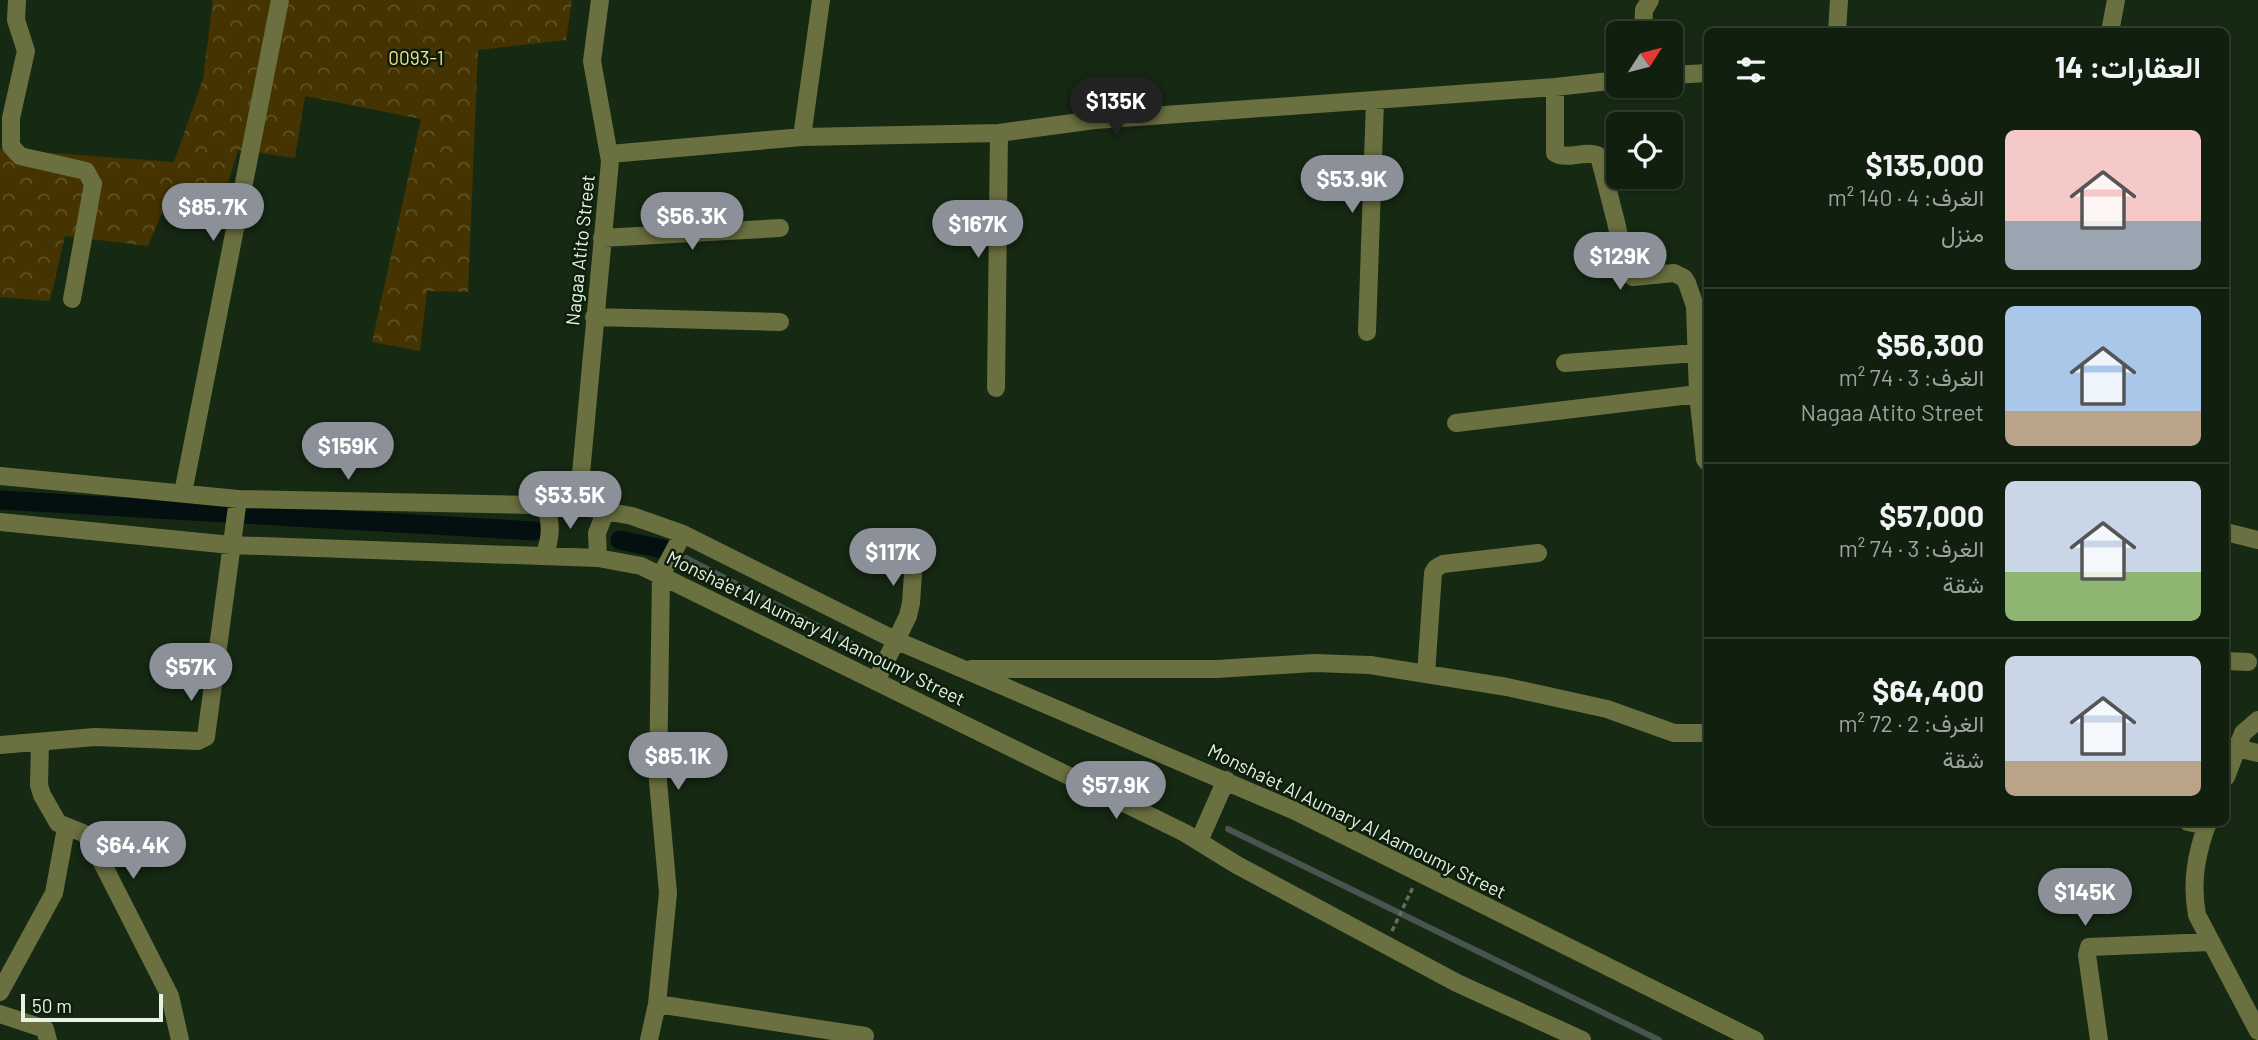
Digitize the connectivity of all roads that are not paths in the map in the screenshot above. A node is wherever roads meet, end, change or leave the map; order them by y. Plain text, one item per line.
1 (16, 0) edge
2 (280, 0) edge
3 (600, 0) edge
4 (821, 0) edge
5 (1650, 0) edge
6 (1839, 0) edge
7 (2116, 0) edge
8 (1644, 21) edge
9 (1837, 28) edge
10 (2111, 28) edge
11 (1704, 73) edge
12 (1684, 74) edge
13 (1606, 82) edge
14 (1555, 88) junction
15 (1375, 101) junction
16 (999, 133) junction
17 (802, 137) junction
18 (610, 154) junction
19 (780, 228) dead end
20 (602, 238) junction
21 (72, 299) dead end
22 (594, 317) junction
23 (780, 322) dead end
24 (1367, 331) dead end
25 (1702, 331) edge
26 (1696, 352) junction
27 (1566, 363) dead end
28 (996, 388) dead end
29 (1698, 394) junction
30 (1456, 424) dead end
31 (1704, 450) edge
32 (0, 475) edge
33 (183, 493) junction
34 (238, 499) junction
35 (545, 505) junction
36 (578, 506) junction
37 (606, 510) junction
38 (0, 522) edge
39 (683, 534) junction
40 (2229, 534) edge
41 (2258, 540) edge
42 (231, 545) junction
43 (915, 545) dead end
44 (1538, 553) dead end
45 (544, 556) junction
46 (598, 558) junction
47 (661, 575) junction
48 (895, 639) junction
49 (2229, 661) edge
50 (2248, 663) dead end
51 (962, 668) junction
52 (1426, 674) junction
53 (876, 681) junction
54 (2258, 720) edge
55 (1704, 733) edge
56 (40, 741) junction
57 (0, 745) edge
58 (2231, 747) edge
59 (2258, 753) edge
60 (1226, 780) junction
61 (2207, 826) edge
62 (66, 828) junction
63 (1199, 841) junction
64 (2210, 942) junction
65 (0, 992) edge
66 (657, 1004) junction
67 (0, 1014) edge
68 (2258, 1031) edge
69 (865, 1036) dead end
70 (48, 1040) edge
71 (180, 1040) edge
72 (649, 1040) edge
73 (1582, 1040) edge
74 (1755, 1040) edge
75 (2099, 1040) edge

1 - 21 street
2 - 33 street
3 - 18 street, Nagaa Atito Street
4 - 17 street
5 - 8 street
6 - 9 street
7 - 10 street
11 - 12 street
13 - 14 street
14 - 15 street
14 - 25 street
15 - 16 street
15 - 24 street
16 - 17 street
16 - 28 street
17 - 18 street
18 - 20 street, Nagaa Atito Street
19 - 20 street
20 - 22 street, Nagaa Atito Street
22 - 23 street
22 - 36 street, Nagaa Atito Street
25 - 26 street
26 - 27 street
26 - 29 street
29 - 30 street
29 - 31 street
32 - 33 street, Monsha'et Al Aumary Al Aamoumy Street
33 - 34 street, Monsha'et Al Aumary Al Aamoumy Street
34 - 35 street, Monsha'et Al Aumary Al Aamoumy Street
34 - 42 street
35 - 36 street, Monsha'et Al Aumary Al Aamoumy Street
35 - 45 street
36 - 37 street, Monsha'et Al Aumary Al Aamoumy Street
37 - 39 street, Monsha'et Al Aumary Al Aamoumy Street
37 - 46 street
38 - 42 street, Monsha'et Al Aumary Al Aamoumy Street
39 - 47 street
39 - 48 street, Monsha'et Al Aumary Al Aamoumy Street
40 - 41 street
42 - 45 street, Monsha'et Al Aumary Al Aamoumy Street
42 - 56 street
43 - 48 street
44 - 52 street
45 - 46 street, Monsha'et Al Aumary Al Aamoumy Street
46 - 47 street, Monsha'et Al Aumary Al Aamoumy Street
47 - 53 street, Monsha'et Al Aumary Al Aamoumy Street
47 - 66 street
48 - 51 street, Monsha'et Al Aumary Al Aamoumy Street
48 - 53 street
49 - 50 street
51 - 52 street
51 - 60 street, Monsha'et Al Aumary Al Aamoumy Street
52 - 55 street
53 - 63 street, Monsha'et Al Aumary Al Aamoumy Street
54 - 58 street
56 - 57 street
56 - 62 street
58 - 59 street
60 - 63 street
60 - 74 street, Monsha'et Al Aumary Al Aamoumy Street
61 - 64 street
62 - 65 street
62 - 71 street
63 - 73 street, Monsha'et Al Aumary Al Aamoumy Street
64 - 68 street
64 - 75 street
66 - 69 street
66 - 72 street
67 - 70 street

